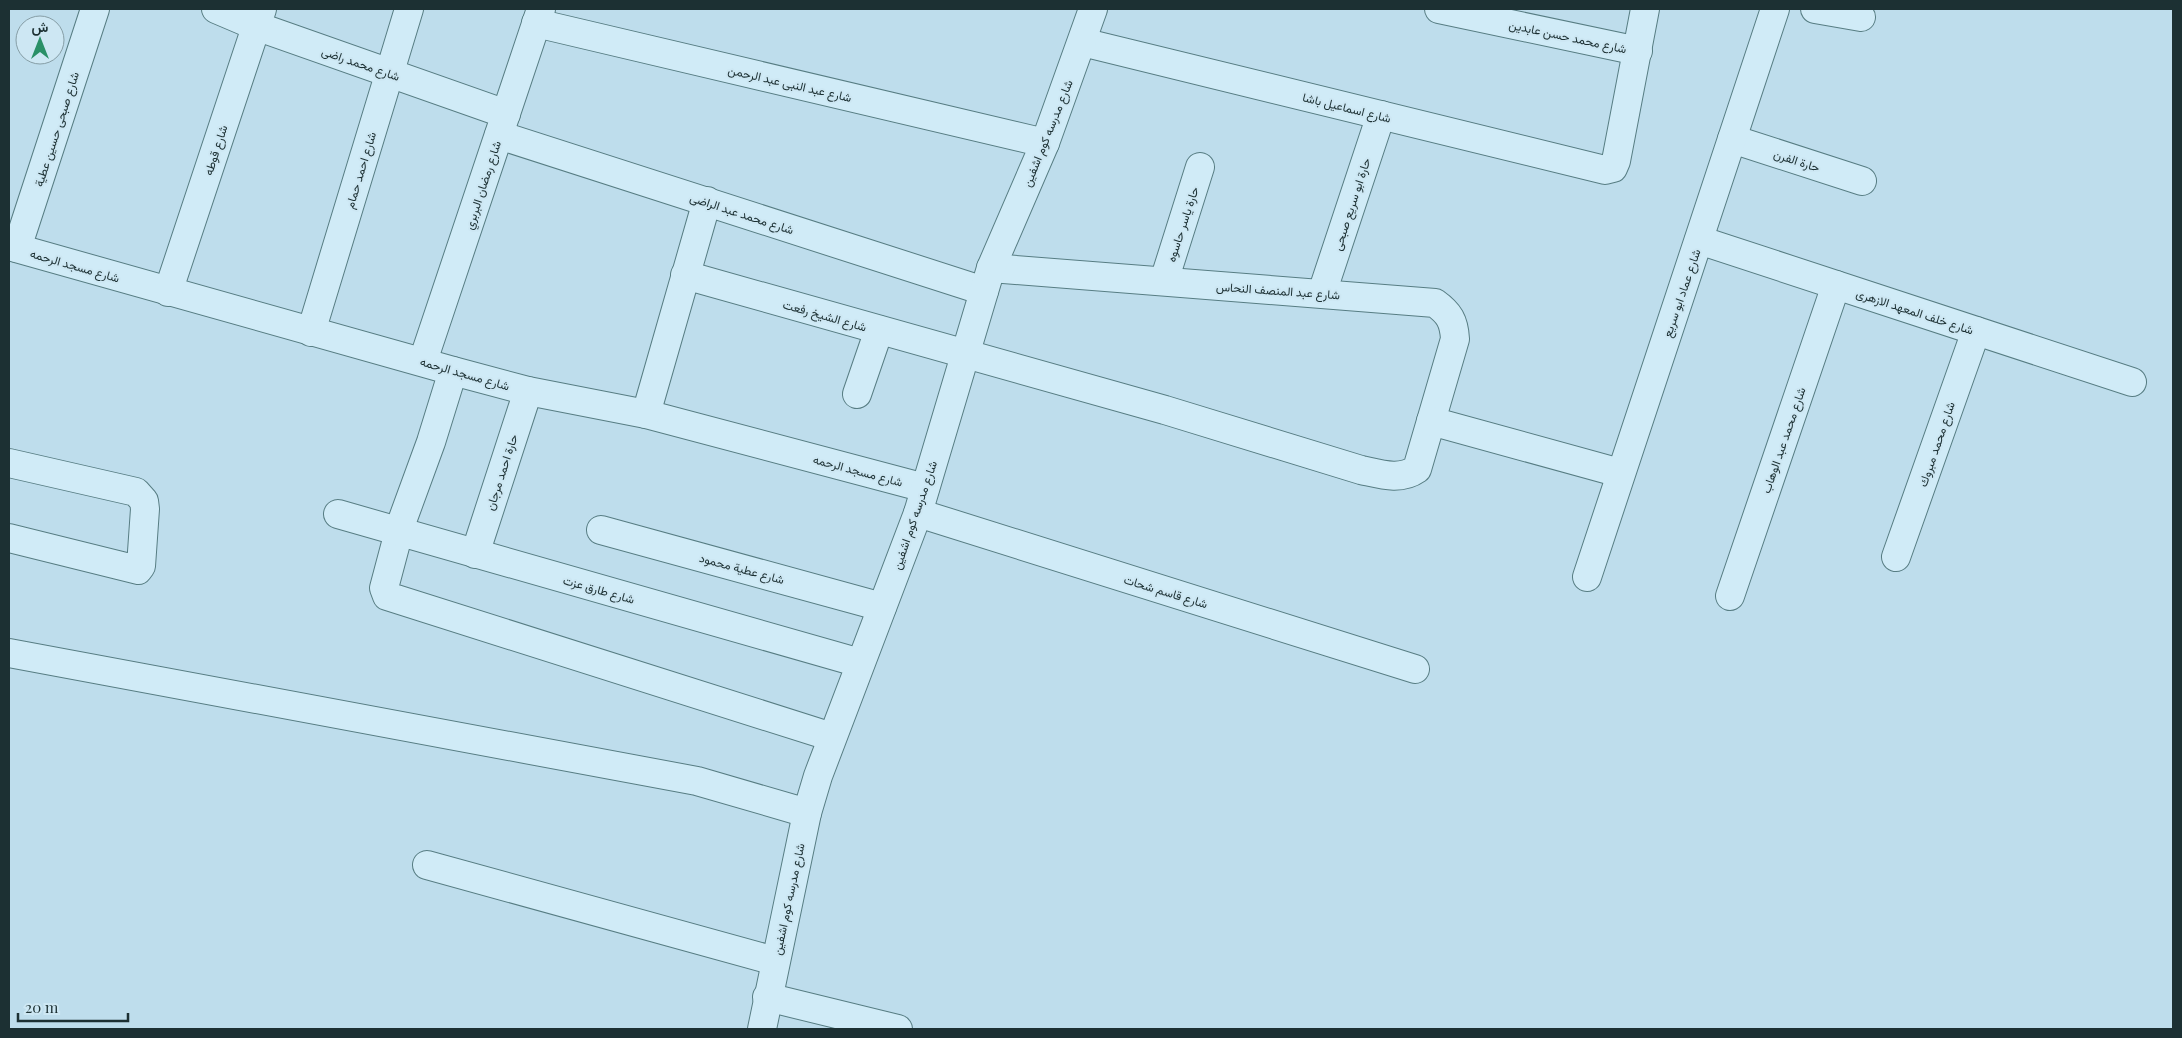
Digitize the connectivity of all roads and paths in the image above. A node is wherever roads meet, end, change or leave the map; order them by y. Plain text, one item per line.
1 (95, 9) edge
2 (216, 9) edge
3 (409, 9) edge
4 (1093, 9) edge
5 (1440, 9) edge
6 (1645, 9) edge
7 (1775, 9) edge
8 (1815, 9) edge
9 (538, 16) edge
10 (1861, 16) dead end
11 (259, 17) edge
12 (1082, 42) junction
13 (1638, 51) junction
14 (390, 73) junction
15 (1381, 115) junction
16 (502, 124) junction
17 (1732, 139) junction
18 (1045, 143) junction
19 (1200, 167) dead end
20 (1862, 181) dead end
21 (706, 201) junction
22 (1698, 240) junction
23 (13, 247) edge
24 (685, 275) junction
25 (988, 280) junction
26 (1164, 281) junction
27 (1836, 285) junction
28 (168, 292) junction
29 (1322, 293) junction
30 (879, 330) junction
31 (1976, 331) junction
32 (311, 332) junction
33 (965, 354) junction
34 (423, 361) junction
35 (452, 371) junction
36 (2132, 382) dead end
37 (528, 391) junction
38 (856, 394) dead end
39 (646, 414) junction
40 (1431, 421) junction
41 (9, 463) edge
42 (1620, 473) junction
43 (921, 500) junction
44 (338, 514) dead end
45 (601, 530) dead end
46 (400, 532) junction
47 (9, 538) edge
48 (475, 554) junction
49 (1896, 557) dead end
50 (1587, 577) dead end
51 (1730, 596) dead end
52 (882, 607) junction
53 (9, 653) edge
54 (860, 663) junction
55 (1415, 669) dead end
56 (832, 737) junction
57 (807, 813) junction
58 (427, 865) dead end
59 (775, 961) junction
60 (768, 997) junction
61 (762, 1029) edge
62 (898, 1029) edge

1 - 23 street, شارع صبحى حسين عطية
2 - 11 street, شارع محمد راضى
3 - 14 street, شارع احمد حمام
4 - 12 street, شارع مدرسه كوم اشفين
5 - 13 street, شارع محمد حسن عابدين
6 - 13 street
7 - 17 street, شارع عماد ابو سريع
8 - 10 street
9 - 16 street, شارع رمضان البربري
9 - 18 street, شارع عبد النبى عبد الرحمن
11 - 14 street, شارع محمد راضى
11 - 28 street, شارع قوطه
12 - 15 street, شارع اسماعيل باشا
12 - 18 street, شارع مدرسه كوم اشفين
13 - 15 street, شارع اسماعيل باشا
14 - 16 street, شارع محمد راضى
14 - 32 street, شارع احمد حمام
15 - 29 street, حارة ابو سريع صبحى
16 - 21 street, شارع محمد عبد الراضى
16 - 34 street, شارع رمضان البربري
17 - 20 street, حارة الفرن
17 - 22 street, شارع عماد ابو سريع
18 - 25 street, شارع مدرسه كوم اشفين
19 - 26 street, حارة ياسر حاسوه
21 - 24 street
21 - 25 street, شارع محمد عبد الراضى
22 - 27 street, شارع خلف المعهد الازهرى
22 - 42 street, شارع عماد ابو سريع
23 - 28 street, شارع مسجد الرحمه
24 - 30 street, شارع الشيخ رفعت
24 - 39 street
25 - 26 street, شارع عبد المنصف النحاس
25 - 33 street, شارع مدرسه كوم اشفين
26 - 29 street, شارع عبد المنصف النحاس
27 - 31 street, شارع خلف المعهد الازهرى
27 - 51 street, شارع محمد عبد الوهاب
28 - 32 street, شارع مسجد الرحمه
29 - 40 street, شارع عبد المنصف النحاس
30 - 33 street, شارع الشيخ رفعت
30 - 38 street
31 - 36 street, شارع خلف المعهد الازهرى
31 - 49 street, شارع محمد مبروك
32 - 34 street, شارع مسجد الرحمه
33 - 40 street, شارع عبد المنصف النحاس
33 - 43 street, شارع مدرسه كوم اشفين
34 - 35 street, شارع مسجد الرحمه
35 - 37 street, شارع مسجد الرحمه
35 - 46 street
37 - 39 street, شارع مسجد الرحمه
37 - 48 street, حارة احمد مرجان
39 - 43 street, شارع مسجد الرحمه
40 - 42 street
41 - 47 street
42 - 50 street, شارع عماد ابو سريع
43 - 52 street, شارع مدرسه كوم اشفين
43 - 55 street, شارع قاسم شحات
44 - 46 street, شارع طارق عزت
45 - 52 street, شارع عطية محمود
46 - 48 street, شارع طارق عزت
46 - 56 street
48 - 54 street, شارع طارق عزت
52 - 54 street, شارع مدرسه كوم اشفين
53 - 57 street
54 - 56 street, شارع مدرسه كوم اشفين
56 - 57 street, شارع مدرسه كوم اشفين
57 - 59 street, شارع مدرسه كوم اشفين
58 - 59 street
59 - 60 street, شارع مدرسه كوم اشفين
60 - 61 street, شارع مدرسه كوم اشفين
60 - 62 street

